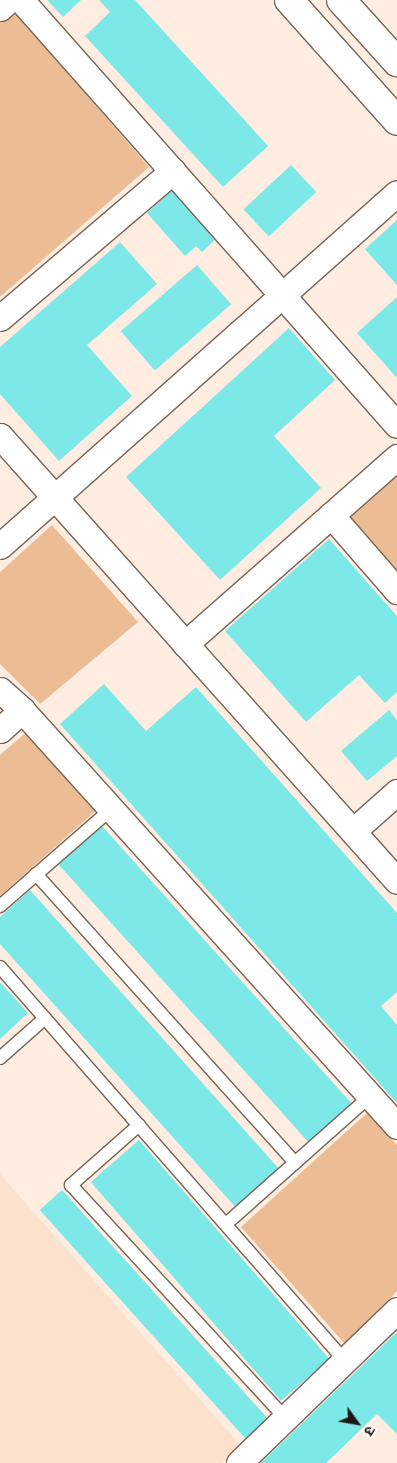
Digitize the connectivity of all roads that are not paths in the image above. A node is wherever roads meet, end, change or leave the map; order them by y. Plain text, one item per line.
1 (9, 0) edge
2 (21, 0) edge
3 (289, 0) edge
4 (341, 0) edge
5 (0, 8) edge
6 (397, 62) edge
7 (397, 121) edge
8 (173, 171) junction
9 (397, 193) edge
10 (283, 294) junction
11 (0, 318) edge
12 (397, 425) edge
13 (0, 436) edge
14 (397, 457) edge
15 (54, 497) junction
16 (331, 515) junction
17 (0, 546) edge
18 (397, 591) edge
19 (185, 644) junction
20 (0, 690) edge
21 (22, 710) junction
22 (0, 730) edge
23 (397, 792) edge
24 (111, 809) junction
25 (353, 831) junction
26 (36, 874) junction
27 (397, 881) edge
28 (0, 906) edge
29 (0, 967) edge
30 (45, 1018) junction
31 (0, 1058) edge
32 (370, 1096) junction
33 (139, 1126) junction
34 (397, 1126) edge
35 (295, 1163) junction
36 (226, 1224) junction
37 (397, 1310) edge
38 (345, 1361) junction
39 (285, 1418) junction
40 (239, 1463) edge

1 - 5 street
2 - 8 street
3 - 7 street
4 - 6 street
8 - 10 street
8 - 11 street
9 - 10 street
10 - 12 street
10 - 15 street
13 - 15 street
14 - 16 street
15 - 17 street
15 - 19 street
16 - 18 street
16 - 19 street
19 - 25 street
20 - 21 street
21 - 22 street
21 - 24 street
23 - 25 street
24 - 26 lane
24 - 32 street
25 - 27 street
26 - 28 lane
26 - 35 lane
29 - 30 lane
30 - 31 lane
30 - 33 lane
32 - 34 street
32 - 35 lane
33 - 36 lane
33 - 39 lane
35 - 36 lane
36 - 38 lane
37 - 38 street
38 - 39 street
39 - 40 street

